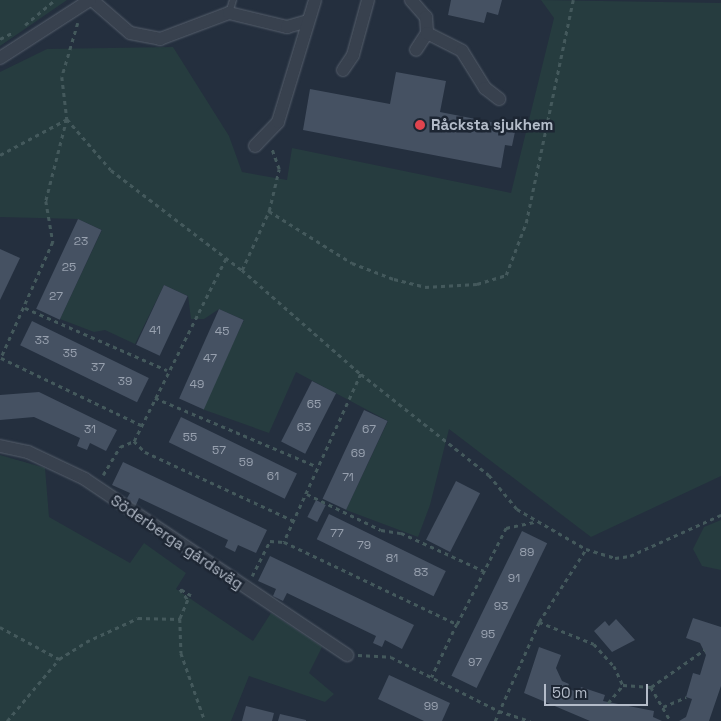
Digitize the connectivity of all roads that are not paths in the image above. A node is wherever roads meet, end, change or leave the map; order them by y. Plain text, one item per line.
1 (91, 0) edge
2 (233, 0) edge
3 (315, 0) edge
4 (368, 0) edge
5 (411, 0) edge
6 (229, 14) junction
7 (305, 22) junction
8 (427, 33) junction
9 (416, 50) dead end
10 (0, 58) edge
11 (343, 70) dead end
12 (499, 99) dead end
13 (255, 146) dead end
14 (0, 446) edge
15 (346, 654) road end

1 - 6 street
1 - 10 street
2 - 6 lane
3 - 7 street
4 - 11 street
5 - 8 street
6 - 7 street
7 - 13 street
8 - 9 street
8 - 12 street
14 - 15 street, Söderberga gårdsväg

